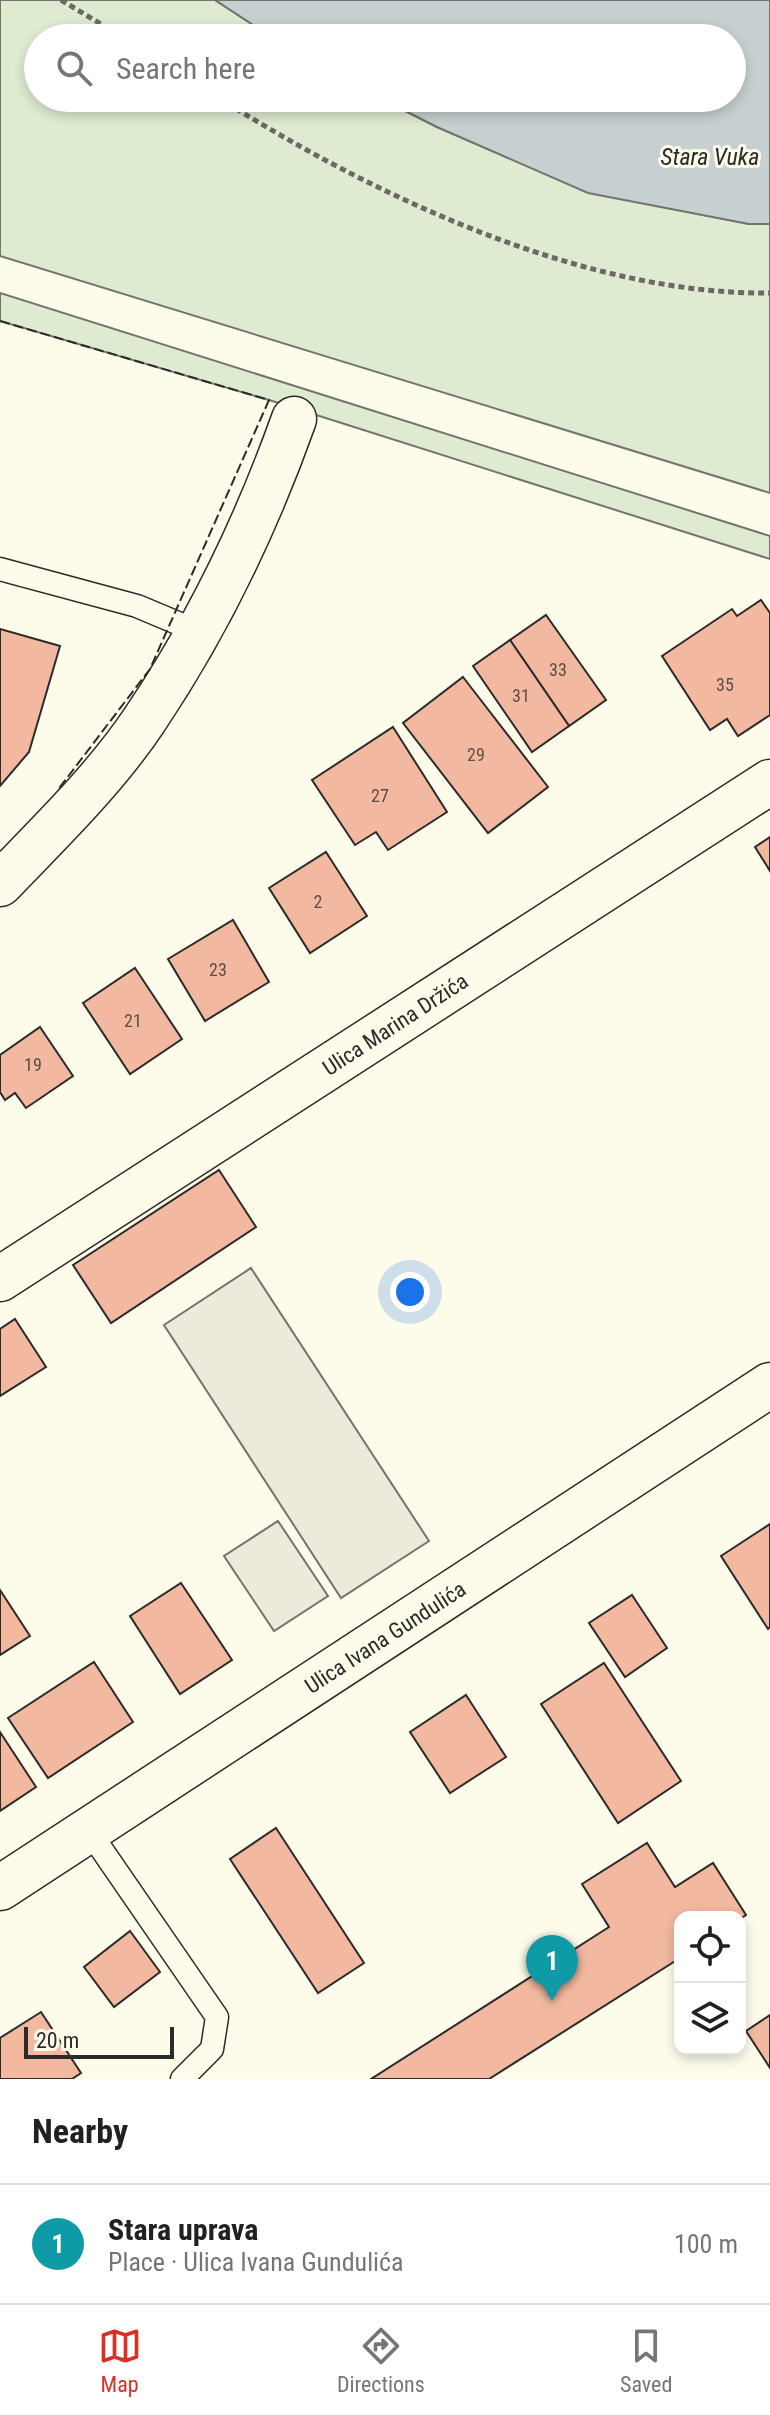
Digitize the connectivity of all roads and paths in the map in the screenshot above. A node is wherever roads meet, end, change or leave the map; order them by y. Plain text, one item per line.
1 (61, 0) edge
2 (101, 24) edge
3 (244, 112) edge
4 (770, 293) edge
5 (294, 419) dead end
6 (0, 569) edge
7 (199, 632) junction
8 (770, 782) edge
9 (0, 884) edge
10 (6, 1260) edge
11 (770, 1385) edge
12 (89, 1831) junction
13 (0, 1888) edge
14 (182, 2079) edge

1 - 2 path
3 - 4 path
5 - 7 street
6 - 7 lane
7 - 9 street
8 - 10 street, Ulica Marina Držića
11 - 12 street, Ulica Ivana Gundulića
12 - 13 street, Ulica Ivana Gundulića
12 - 14 lane

